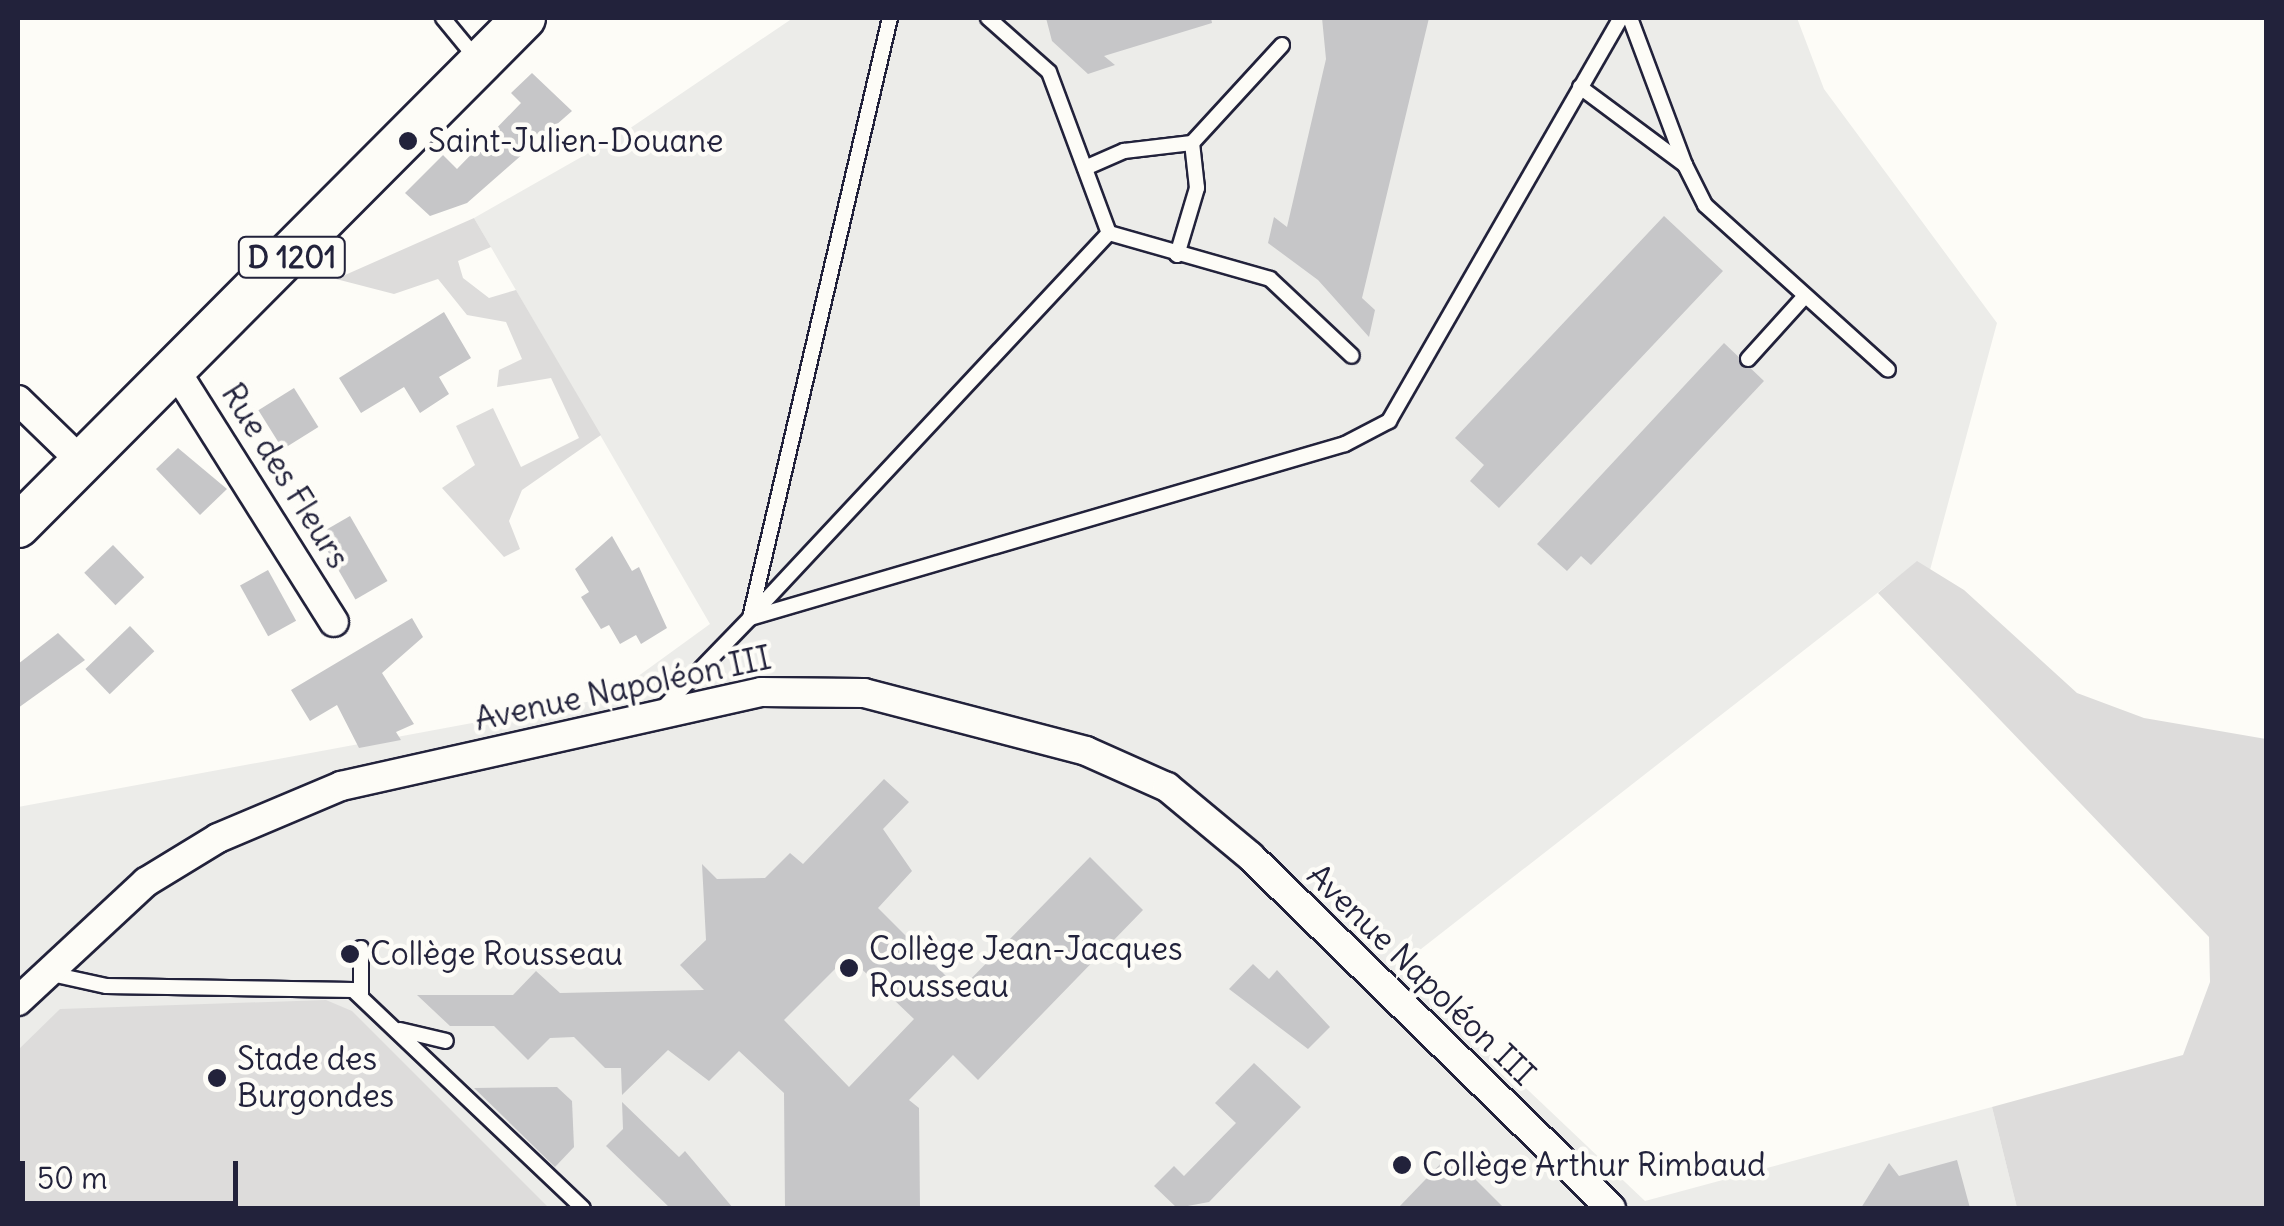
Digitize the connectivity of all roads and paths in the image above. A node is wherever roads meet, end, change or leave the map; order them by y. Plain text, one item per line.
1 (443, 18) edge
2 (543, 18) edge
3 (890, 18) edge
4 (988, 18) edge
5 (1622, 18) edge
6 (1630, 18) edge
7 (502, 44) edge
8 (1282, 45) dead end
9 (1580, 87) junction
10 (1192, 143) junction
11 (1685, 165) junction
12 (1085, 168) junction
13 (1110, 233) junction
14 (1176, 255) junction
15 (1805, 296) junction
16 (1352, 356) dead end
17 (1748, 359) dead end
18 (174, 368) junction
19 (1888, 370) dead end
20 (19, 396) edge
21 (80, 461) junction
22 (18, 526) edge
23 (750, 618) junction
24 (334, 622) dead end
25 (656, 715) junction
26 (361, 948) dead end
27 (46, 972) junction
28 (361, 994) junction
29 (18, 1002) edge
30 (399, 1030) junction
31 (446, 1041) dead end
32 (583, 1208) edge
33 (1611, 1208) edge

1 - 7 lane
2 - 7 main road, D 1201
3 - 23 lane
4 - 12 lane
5 - 9 lane
6 - 11 lane
7 - 18 main road, D 1201
8 - 10 lane
9 - 11 lane
9 - 23 lane
10 - 12 lane
10 - 14 lane
11 - 15 lane
12 - 13 lane
13 - 14 lane
13 - 23 lane
14 - 16 lane
15 - 17 lane
15 - 19 lane
18 - 21 main road, D 1201
18 - 24 street, Rue des Fleurs
20 - 21 street
21 - 22 main road, D 1201
23 - 25 lane
25 - 27 street, Avenue Napoléon III
25 - 33 street, Avenue Napoléon III
26 - 28 lane
27 - 28 lane
27 - 29 street, Avenue Napoléon III
28 - 30 lane
30 - 31 lane
30 - 32 lane

